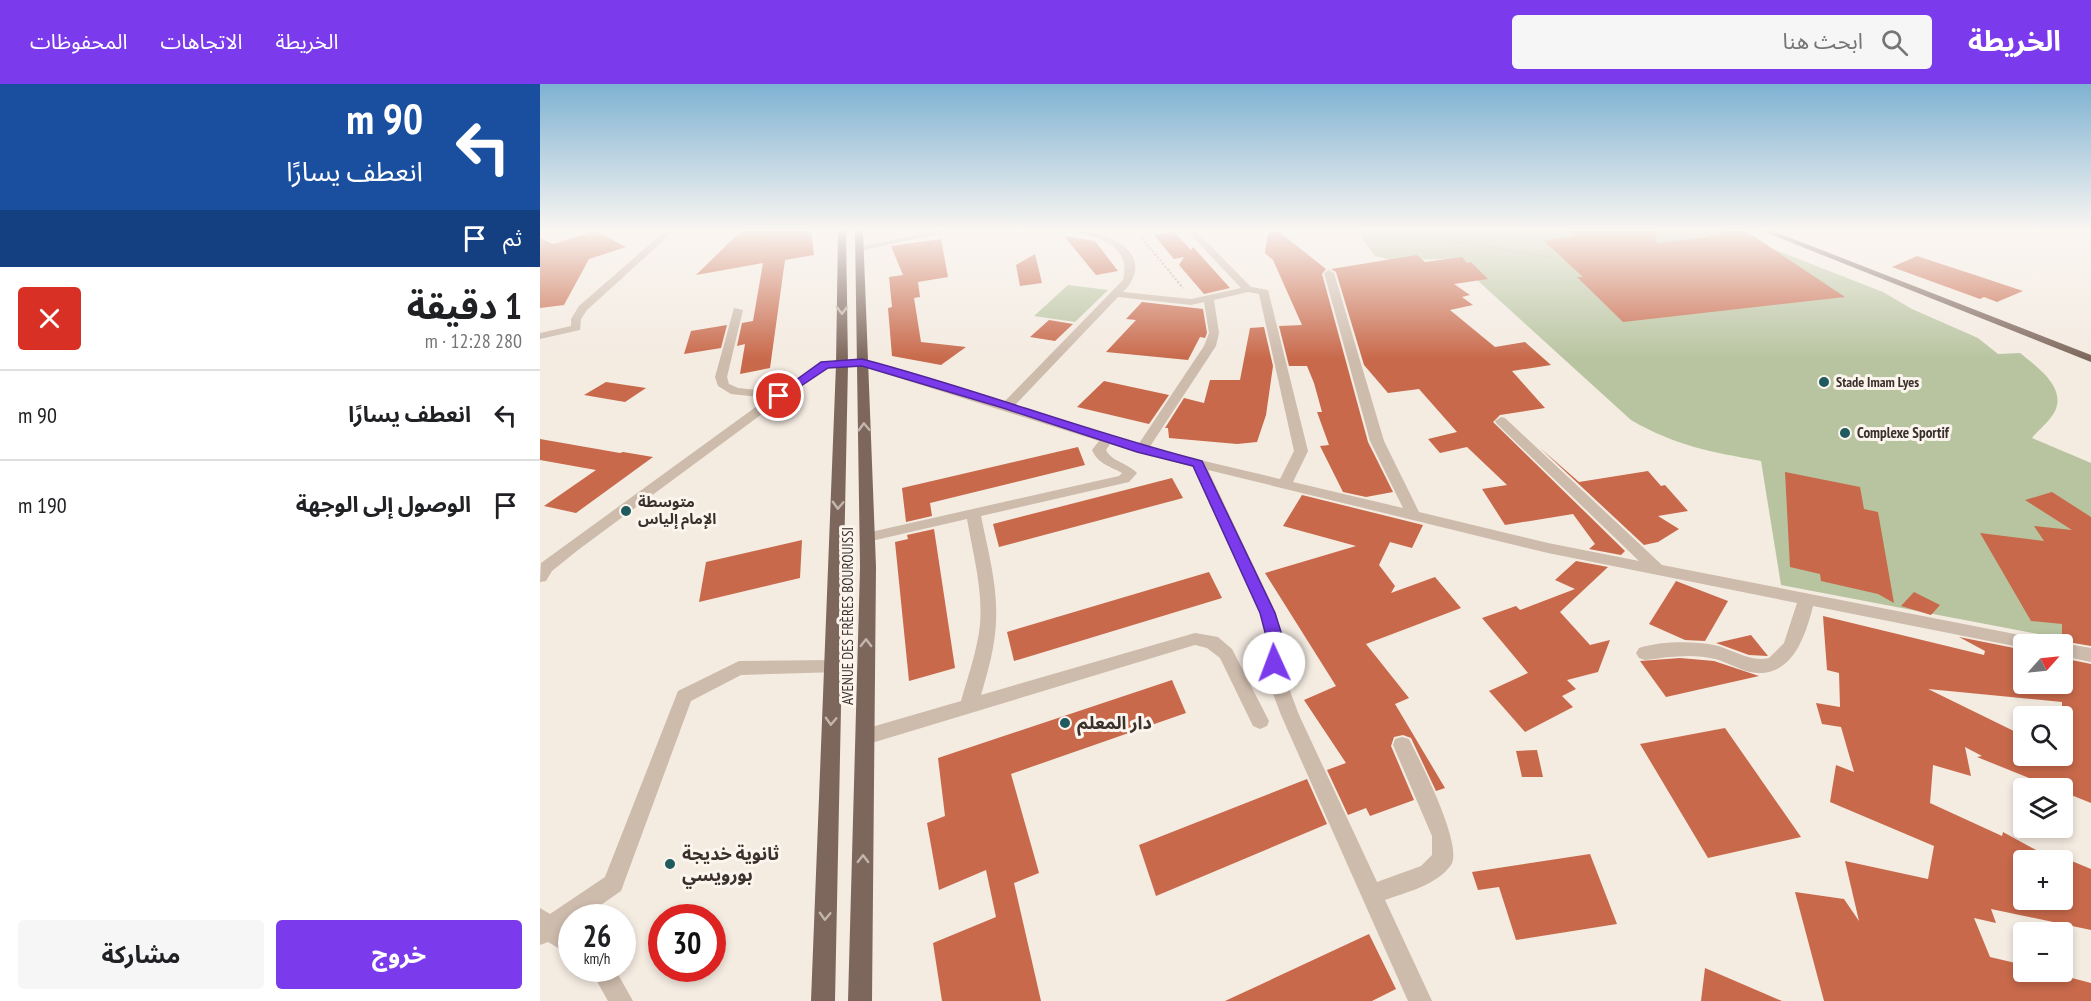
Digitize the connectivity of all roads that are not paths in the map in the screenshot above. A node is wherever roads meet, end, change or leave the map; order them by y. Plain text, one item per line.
1 (1329, 273) dead end
2 (622, 274) edge
3 (842, 274) edge
4 (860, 274) edge
5 (1131, 274) edge
6 (1233, 274) edge
7 (1875, 274) edge
8 (1248, 289) junction
9 (1117, 294) junction
10 (1209, 299) junction
11 (738, 310) dead end
12 (540, 336) edge
13 (2091, 359) edge
14 (862, 362) junction
15 (842, 365) junction
16 (779, 396) junction
17 (1007, 405) junction
18 (1501, 421) dead end
19 (1107, 439) junction
20 (1141, 450) junction
21 (1198, 463) junction
22 (1285, 484) junction
23 (973, 512) junction
24 (1413, 515) junction
25 (867, 537) junction
26 (1658, 570) junction
27 (541, 573) edge
28 (1806, 600) junction
29 (2013, 640) edge
30 (2073, 651) edge
31 (1646, 653) dead end
32 (2091, 655) edge
33 (833, 667) junction
34 (969, 706) junction
35 (1260, 721) dead end
36 (865, 737) junction
37 (1402, 745) dead end
38 (1372, 895) junction
39 (542, 927) edge
40 (558, 937) edge
41 (610, 982) edge
42 (621, 1001) edge
43 (823, 1001) edge
44 (860, 1001) edge
45 (1420, 1001) edge

1 - 24 street
2 - 12 street
3 -> 15 main road
4 - 14 main road, AVENUE DES FRÈRES BOUROUISSI
5 - 9 street
6 - 8 street
7 - 13 main road
8 - 10 street
8 - 22 street
9 - 10 street
9 - 17 street
10 - 20 street
11 - 16 street
14 - 15 street
14 - 17 street
25 -> 14 main road, AVENUE DES FRÈRES BOUROUISSI
15 - 16 street
15 -> 33 main road
16 - 27 street
17 - 19 street
18 - 26 street
19 - 20 street
19 - 23 street
20 - 21 street
21 - 22 street
21 - 38 street
22 - 24 street
23 - 25 street
23 - 34 street
24 - 26 street
36 -> 25 main road, AVENUE DES FRÈRES BOUROUISSI
26 - 28 street
28 - 29 street
28 - 31 street
30 - 32 street
33 - 39 street
33 -> 43 main road
34 - 35 street
34 - 36 street
44 -> 36 main road, AVENUE DES FRÈRES BOUROUISSI
37 - 38 street
38 - 45 street
39 - 40 street
41 - 42 street

